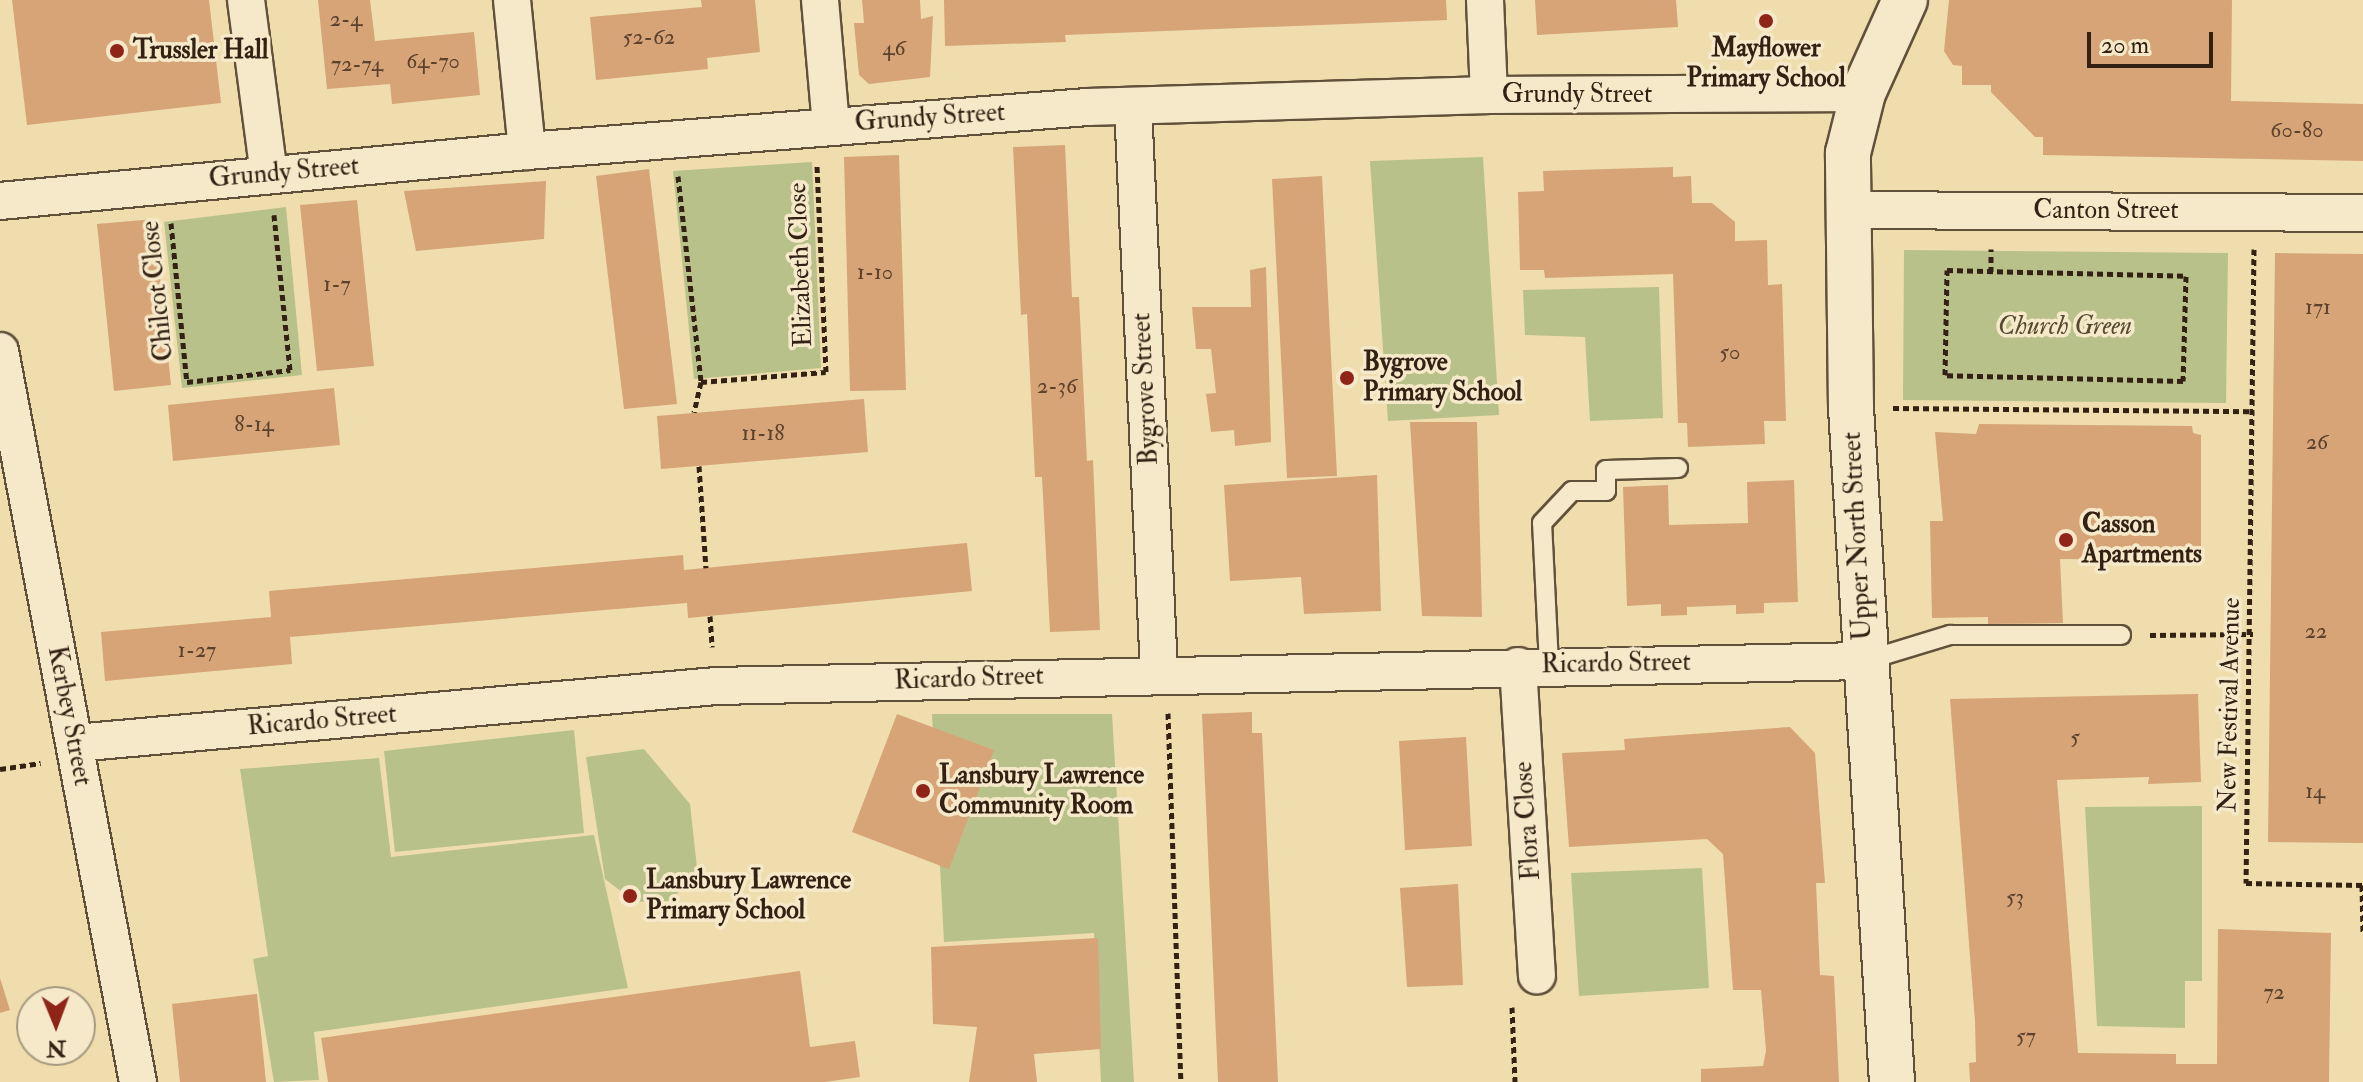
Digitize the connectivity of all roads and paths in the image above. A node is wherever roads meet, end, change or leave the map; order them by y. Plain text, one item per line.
1 (246, 0) edge
2 (512, 0) edge
3 (820, 0) edge
4 (1485, 0) edge
5 (1905, 0) edge
6 (1863, 93) junction
7 (1489, 95) junction
8 (1133, 106) junction
9 (823, 127) junction
10 (674, 139) junction
11 (527, 151) junction
12 (269, 174) junction
13 (167, 184) junction
14 (0, 201) edge
15 (1849, 210) junction
16 (2254, 212) junction
17 (2363, 213) edge
18 (2186, 276) joint
19 (0, 351) edge
20 (701, 382) junction
21 (1851, 408) junction
22 (2252, 411) junction
23 (694, 412) dead end
24 (7, 430) edge
25 (699, 466) dead end
26 (1678, 468) dead end
27 (706, 568) dead end
28 (2253, 634) junction
29 (2121, 635) joint
30 (1865, 661) junction
31 (1534, 665) junction
32 (1159, 673) junction
33 (75, 743) junction
34 (2362, 885) edge
35 (2363, 934) edge
36 (1537, 975) joint
37 (138, 1082) edge
38 (1181, 1082) edge
39 (1515, 1082) edge
40 (1892, 1082) edge

1 - 12 street
2 - 11 street
3 - 9 street
4 - 7 street
5 - 6 street, Upper North Street
6 - 7 street, Grundy Street
6 - 15 street, Upper North Street
7 - 8 street, Grundy Street
8 - 9 street, Grundy Street
8 - 32 street, Bygrove Street
9 - 10 street, Grundy Street
9 - 20 path, Elizabeth Close
10 - 11 street, Grundy Street
10 - 20 path
11 - 12 street, Grundy Street
12 - 13 street, Grundy Street
12 - 13 path, Chilcot Close
13 - 14 street, Grundy Street
15 - 16 street, Canton Street
15 - 21 street, Upper North Street
16 - 17 street, Canton Street
16 - 22 path, New Festival Avenue
18 - 18 path
19 - 24 street, Kerbey Street
20 - 23 path
21 - 22 path
21 - 30 street, Upper North Street
22 - 28 path, New Festival Avenue
24 - 33 street, Kerbey Street
25 - 27 path
26 - 31 lane
28 - 29 path
28 - 34 path, New Festival Avenue
29 - 30 lane
30 - 31 street, Ricardo Street
30 - 40 street, Upper North Street
31 - 32 street, Ricardo Street
31 - 36 street, Flora Close
32 - 33 street, Ricardo Street
32 - 38 path
33 - 37 street, Kerbey Street
34 - 35 path
36 - 39 path

